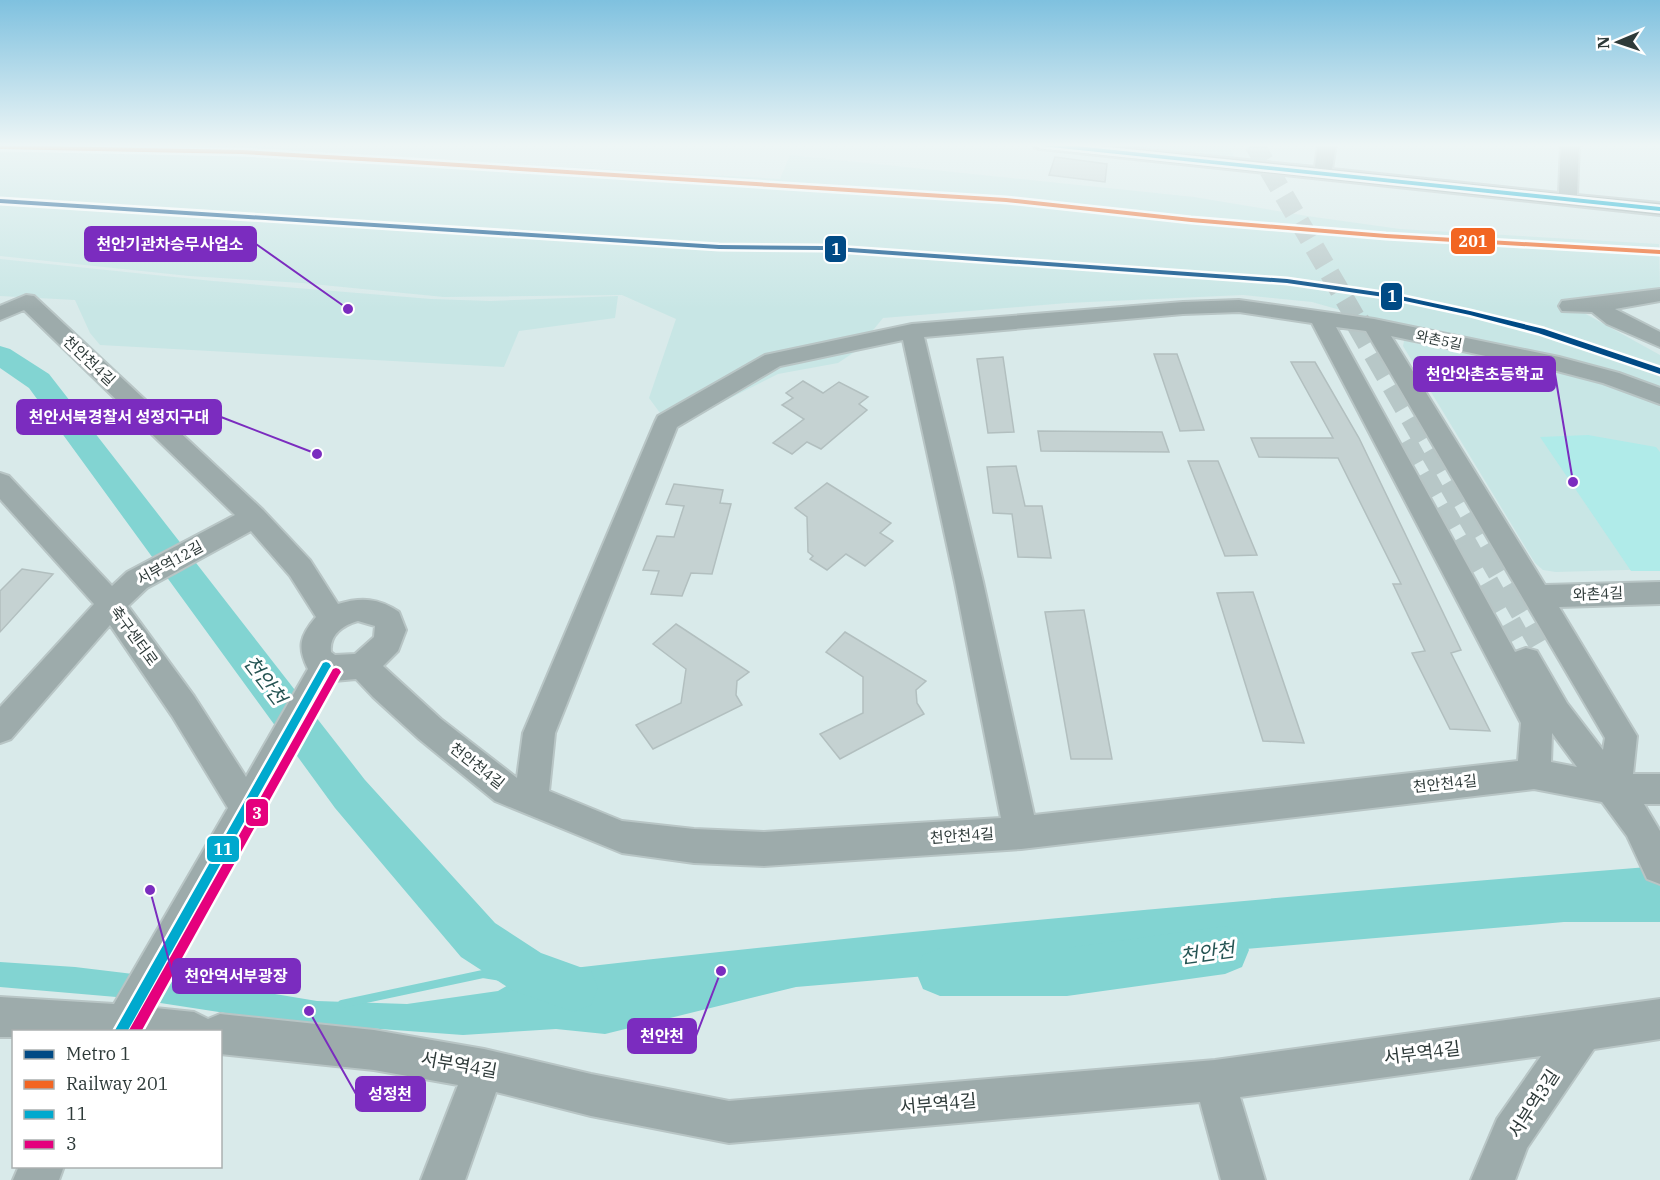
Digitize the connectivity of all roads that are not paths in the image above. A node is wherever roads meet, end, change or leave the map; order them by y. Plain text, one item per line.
1 (1568, 199) edge
2 (1660, 209) edge
3 (1660, 295) edge
4 (1597, 305) junction
5 (1570, 306) dead end
6 (5, 312) edge
7 (1320, 318) junction
8 (1374, 326) junction
9 (912, 331) junction
10 (1660, 340) edge
11 (1388, 349) junction
12 (1339, 351) junction
13 (1660, 396) edge
14 (0, 482) edge
15 (254, 517) junction
16 (1660, 592) edge
17 (1536, 596) junction
18 (111, 604) junction
19 (333, 620) junction
20 (1529, 641) tunnel mouth
21 (363, 664) junction
22 (326, 666) junction
23 (0, 729) edge
24 (1534, 774) junction
25 (1614, 789) junction
26 (1660, 789) edge
27 (250, 799) junction
28 (531, 800) junction
29 (1021, 833) junction
30 (1660, 867) edge
31 (0, 1017) edge
32 (1660, 1019) edge
33 (122, 1028) edge
34 (158, 1030) edge
35 (1583, 1031) junction
36 (222, 1034) edge
37 (484, 1069) junction
38 (1215, 1080) junction
39 (443, 1180) edge
40 (1243, 1180) edge
41 (1493, 1180) edge

1 - 2 street
3 - 4 street
4 - 5 street
4 - 10 street
6 - 15 street, 천안천4길
7 - 8 street, 와촌5길
7 - 9 street, 와촌5길
7 - 12 street
8 - 11 street
8 - 13 street, 와촌5길
9 - 28 street, 와촌5길
9 - 29 street
11 - 12 street
11 - 17 street
12 - 24 street
14 - 18 street, 축구센터로
15 - 18 street, 서부역12길
15 - 19 street, 천안천4길
16 - 17 street, 와촌4길
17 - 25 street
18 - 23 street, 서부역12길
18 - 27 street, 축구센터로
19 - 21 street
19 - 22 street
20 - 25 street
21 - 22 street
21 - 28 street, 천안천4길
22 - 27 street
24 - 25 street, 천안천4길
24 - 29 street, 천안천4길
25 - 26 street, 천안천4길
25 - 30 street
27 - 33 street
28 - 29 street, 천안천4길
31 - 33 street
32 - 35 street, 서부역4길
33 - 34 street
35 - 38 street, 서부역4길
35 - 41 street, 서부역3길
36 - 37 street, 서부역4길
37 - 38 street, 서부역4길
37 - 39 street
38 - 40 street

